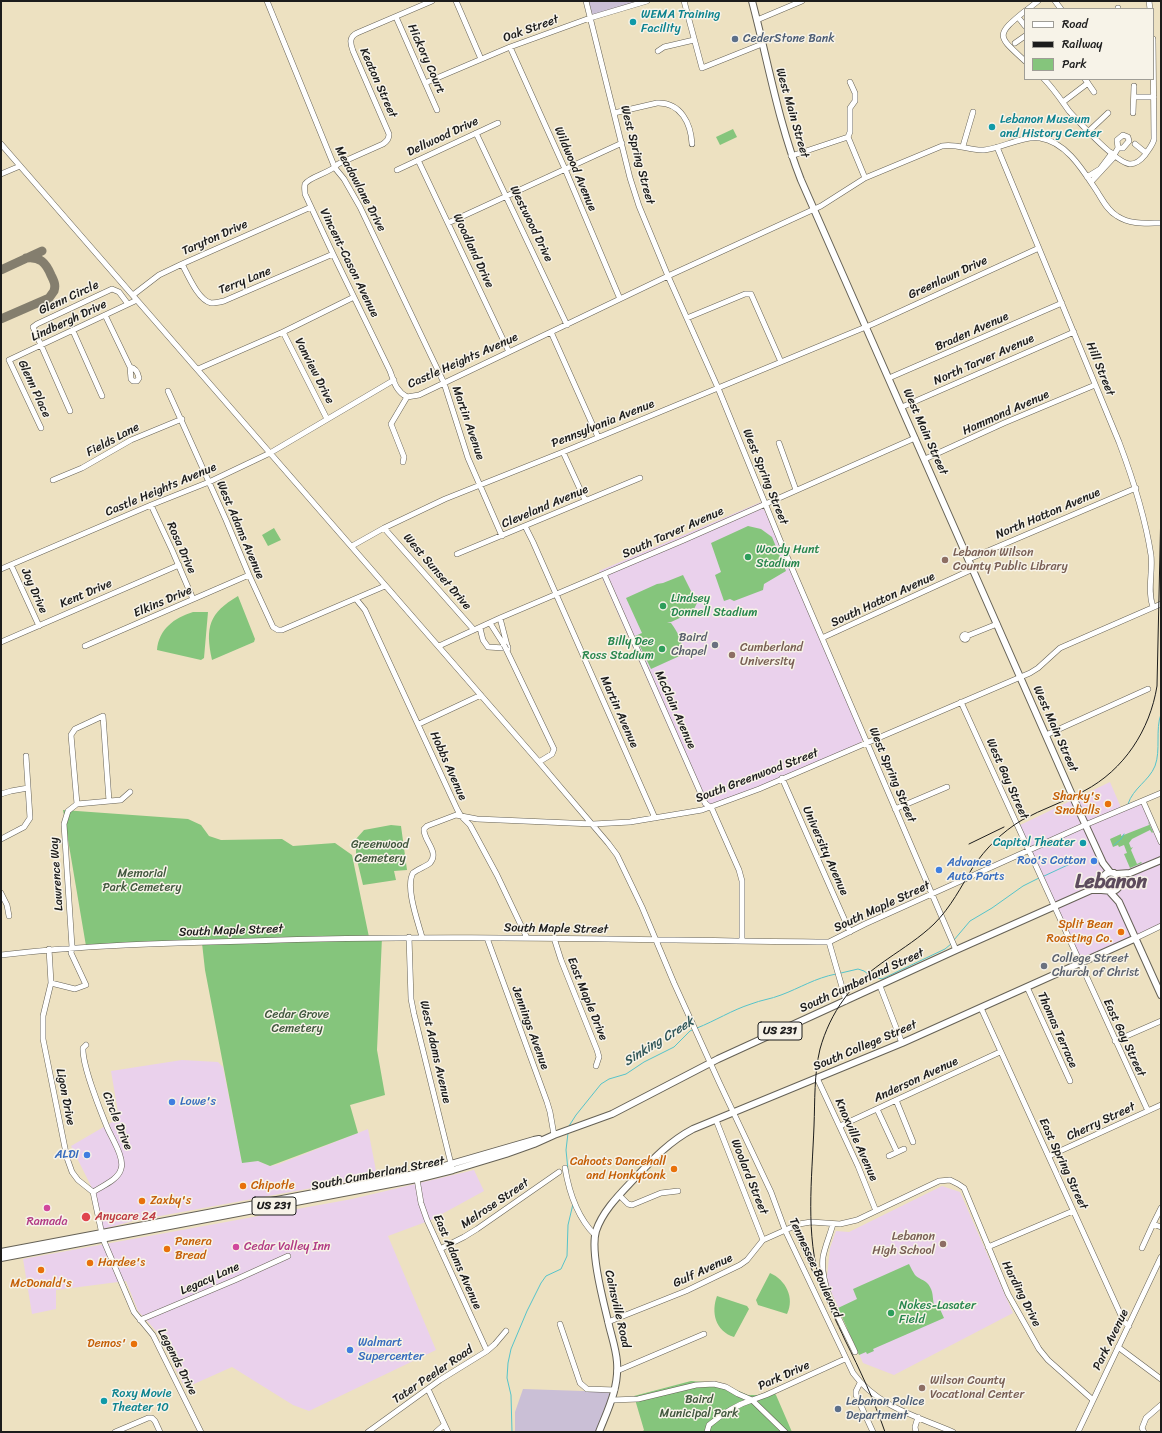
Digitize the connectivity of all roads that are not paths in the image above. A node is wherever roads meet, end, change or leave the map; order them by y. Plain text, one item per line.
1 (267, 1) edge
2 (414, 1) edge
3 (432, 1) edge
4 (456, 1) edge
5 (586, 1) edge
6 (647, 1) edge
7 (684, 1) edge
8 (752, 1) edge
9 (802, 1) edge
10 (1038, 1) edge
11 (417, 8) junction
12 (1029, 8) edge
13 (1024, 13) edge
14 (396, 17) junction
15 (1018, 17) junction
16 (590, 18) junction
17 (757, 20) junction
18 (1024, 25) edge
19 (1024, 37) edge
20 (694, 40) junction
21 (1015, 43) dead end
22 (762, 44) junction
23 (510, 47) junction
24 (658, 50) dead end
25 (1154, 57) edge
26 (481, 60) junction
27 (1024, 60) edge
28 (1045, 80) edge
29 (1087, 81) edge
30 (850, 82) dead end
31 (425, 83) junction
32 (1134, 86) dead end
33 (1094, 92) dead end
34 (1134, 96) junction
35 (1154, 98) junction
36 (1063, 102) junction
37 (437, 110) dead end
38 (973, 112) dead end
39 (614, 113) junction
40 (1108, 113) dead end
41 (1133, 113) dead end
42 (498, 123) dead end
43 (1089, 132) junction
44 (476, 133) junction
45 (848, 136) junction
46 (622, 143) junction
47 (1, 144) edge
48 (692, 144) dead end
49 (1135, 144) dead end
50 (963, 146) junction
51 (997, 147) junction
52 (1118, 148) dead end
53 (1146, 153) junction
54 (1114, 155) junction
55 (792, 156) junction
56 (418, 160) junction
57 (20, 166) junction
58 (335, 168) junction
59 (564, 169) junction
60 (397, 170) dead end
61 (1, 174) edge
62 (1087, 177) junction
63 (865, 178) junction
64 (1091, 182) junction
65 (506, 196) junction
66 (311, 207) junction
67 (814, 209) junction
68 (448, 223) junction
69 (1161, 223) edge
70 (1039, 248) junction
71 (333, 254) junction
72 (182, 264) junction
73 (668, 276) junction
74 (354, 297) junction
75 (135, 298) junction
76 (620, 299) junction
77 (1062, 303) junction
78 (128, 304) junction
79 (105, 315) junction
80 (687, 318) junction
81 (567, 325) junction
82 (866, 327) junction
83 (72, 331) junction
84 (283, 332) junction
85 (551, 332) junction
86 (1074, 332) junction
87 (41, 345) junction
88 (509, 352) junction
89 (9, 360) joint
90 (781, 362) junction
91 (130, 367) dead end
92 (198, 369) junction
93 (889, 378) junction
94 (394, 380) junction
95 (444, 383) junction
96 (1095, 385) junction
97 (718, 388) junction
98 (168, 391) dead end
99 (102, 396) dead end
100 (407, 397) junction
101 (902, 407) junction
102 (70, 411) dead end
103 (182, 419) junction
104 (327, 419) junction
105 (41, 428) dead end
106 (598, 437) junction
107 (915, 438) junction
108 (778, 443) dead end
109 (563, 452) junction
110 (270, 453) junction
111 (925, 459) junction
112 (403, 462) dead end
113 (640, 478) dead end
114 (53, 480) dead end
115 (209, 482) junction
116 (479, 485) junction
117 (1136, 488) junction
118 (796, 490) junction
119 (585, 500) junction
120 (150, 504) junction
121 (765, 504) junction
122 (525, 526) junction
123 (384, 528) junction
124 (502, 536) junction
125 (352, 546) junction
126 (457, 554) dead end
127 (969, 559) junction
128 (11, 565) junction
129 (179, 565) junction
130 (1, 569) edge
131 (973, 569) junction
132 (604, 574) junction
133 (249, 575) junction
134 (385, 586) junction
135 (557, 595) junction
136 (194, 599) junction
137 (356, 599) junction
138 (1161, 604) edge
139 (1153, 607) junction
140 (500, 618) junction
141 (490, 623) junction
142 (997, 624) junction
143 (39, 626) junction
144 (477, 629) junction
145 (967, 636) dead end
146 (822, 638) junction
147 (1, 642) edge
148 (85, 646) dead end
149 (439, 646) junction
150 (506, 647) junction
151 (1020, 677) junction
152 (1148, 689) dead end
153 (481, 695) junction
154 (961, 702) junction
155 (419, 724) junction
156 (1046, 735) junction
157 (867, 742) junction
158 (26, 756) dead end
159 (540, 762) junction
160 (782, 778) junction
161 (947, 787) dead end
162 (28, 788) junction
163 (130, 792) dead end
164 (1161, 793) edge
165 (1, 794) edge
166 (109, 801) junction
167 (1143, 801) junction
168 (77, 804) junction
169 (710, 808) junction
170 (895, 809) junction
171 (461, 816) junction
172 (656, 818) junction
173 (593, 824) junction
174 (1086, 825) junction
175 (1, 839) edge
176 (1161, 842) edge
177 (1029, 851) junction
178 (1161, 860) edge
179 (1103, 863) junction
180 (1113, 873) junction
181 (1130, 873) junction
182 (1102, 878) junction
183 (1120, 885) junction
184 (1091, 890) junction
185 (1108, 891) junction
186 (1, 893) edge
187 (932, 894) junction
188 (1119, 902) junction
189 (1054, 907) junction
190 (9, 916) dead end
191 (1161, 926) edge
192 (850, 932) junction
193 (409, 937) junction
194 (422, 937) junction
195 (487, 938) junction
196 (527, 938) junction
197 (554, 938) junction
198 (1136, 938) junction
199 (656, 940) junction
200 (742, 941) junction
201 (829, 942) junction
202 (72, 947) junction
203 (955, 947) junction
204 (49, 949) junction
205 (1, 955) edge
206 (1080, 964) junction
207 (51, 983) junction
208 (880, 986) junction
209 (1027, 987) junction
210 (1161, 995) edge
211 (846, 1001) junction
212 (981, 1008) junction
213 (1161, 1021) edge
214 (1115, 1041) junction
215 (902, 1043) junction
216 (86, 1045) dead end
217 (1000, 1052) junction
218 (711, 1063) junction
219 (596, 1066) dead end
220 (818, 1078) junction
221 (1070, 1081) dead end
222 (896, 1100) junction
223 (1161, 1106) edge
224 (876, 1109) junction
225 (1148, 1111) junction
226 (733, 1113) junction
227 (716, 1120) junction
228 (840, 1126) junction
229 (556, 1134) junction
230 (913, 1142) dead end
231 (904, 1149) dead end
232 (897, 1152) junction
233 (889, 1156) dead end
234 (1049, 1156) junction
235 (452, 1167) junction
236 (564, 1168) dead end
237 (559, 1172) dead end
238 (417, 1180) junction
239 (955, 1182) joint
240 (678, 1191) dead end
241 (93, 1192) junction
242 (619, 1195) junction
243 (1161, 1208) edge
244 (1073, 1211) junction
245 (876, 1212) junction
246 (833, 1224) junction
247 (1153, 1224) junction
248 (1161, 1227) edge
249 (785, 1230) junction
250 (595, 1235) junction
251 (103, 1236) junction
252 (763, 1240) junction
253 (988, 1247) junction
254 (1142, 1248) dead end
255 (440, 1249) junction
256 (1, 1252) edge
257 (288, 1256) dead end
258 (1161, 1257) edge
259 (1, 1258) edge
260 (140, 1320) junction
261 (608, 1322) junction
262 (560, 1324) dead end
263 (1129, 1326) junction
264 (506, 1331) dead end
265 (704, 1334) dead end
266 (1118, 1347) junction
267 (487, 1350) junction
268 (855, 1352) dead end
269 (845, 1359) junction
270 (617, 1371) junction
271 (1161, 1379) edge
272 (860, 1382) junction
273 (428, 1389) junction
274 (615, 1390) junction
275 (613, 1400) junction
276 (752, 1400) junction
277 (1093, 1400) junction
278 (1161, 1405) edge
279 (918, 1417) junction
280 (444, 1425) junction
281 (115, 1432) edge
282 (160, 1432) edge
283 (201, 1432) edge
284 (368, 1432) edge
285 (436, 1432) edge
286 (448, 1432) edge
287 (599, 1432) edge
288 (707, 1432) edge
289 (785, 1432) edge
290 (873, 1432) edge
291 (916, 1432) edge
292 (953, 1432) edge
293 (1078, 1432) edge
294 (1144, 1432) edge

1 - 58 street, Meadowlane Drive
2 - 11 street, Hickory Court
3 - 11 street, Keaton Street
4 - 26 street
5 - 16 street, West Spring Street
6 - 16 street, Oak Street
7 - 20 street
8 - 17 main road, West Main Street
9 - 17 street
10 - 12 street
11 - 14 street, Keaton Street
13 - 15 street
14 - 31 street, Hickory Court
14 - 58 street, Keaton Street
15 - 18 street
15 - 27 street
16 - 23 street, Oak Street
16 - 39 street, West Spring Street
17 - 22 main road, West Main Street
19 - 21 street
20 - 22 street
20 - 24 street
22 - 55 main road, West Main Street
23 - 26 street, Oak Street
23 - 59 street, Wildwood Avenue
25 - 35 street
26 - 31 street, Oak Street
28 - 36 street
29 - 33 street
29 - 36 street
30 - 45 street
31 - 37 street, Hickory Court
32 - 34 street
34 - 35 street
34 - 41 street
35 - 53 street
36 - 43 street
38 - 50 street
39 - 46 street, West Spring Street
39 - 48 street
40 - 43 street
42 - 44 street, Dellwood Drive
43 - 54 street
44 - 56 street, Dellwood Drive
44 - 65 street, Westwood Drive
45 - 55 street
45 - 63 street
46 - 59 street
46 - 73 street, West Spring Street
47 - 57 street, Tennessee Boulevard
49 - 53 street
50 - 51 street, Castle Heights Avenue
50 - 63 street, Castle Heights Avenue
51 - 62 street, Castle Heights Avenue
51 - 70 street, Hill Street
52 - 54 street
53 - 54 street
54 - 62 street
54 - 64 street
55 - 67 main road, West Main Street
56 - 60 street, Dellwood Drive
56 - 68 street, Woodland Drive
57 - 61 street
57 - 75 street, Tennessee Boulevard
58 - 66 street, Vincent-Cason Avenue
58 - 95 street, Meadowlane Drive
59 - 65 street
59 - 76 street, Wildwood Avenue
62 - 64 street, Castle Heights Avenue
63 - 67 street, Castle Heights Avenue
64 - 69 street, Castle Heights Avenue
65 - 68 street
65 - 81 street, Westwood Drive
66 - 71 street, Vincent-Cason Avenue
66 - 72 street, Taryton Drive
67 - 73 street, Castle Heights Avenue
67 - 82 main road, West Main Street
68 - 88 street, Woodland Drive
70 - 77 street, Hill Street
70 - 82 street, Greenlawn Drive
71 - 72 street, Terry Lane
71 - 74 street, Vincent-Cason Avenue
72 - 75 street, Taryton Drive
73 - 76 street, Castle Heights Avenue
73 - 80 street, West Spring Street
74 - 84 street, Vanview Drive
74 - 94 street, Vincent-Cason Avenue
75 - 78 street, Lindbergh Drive
75 - 92 street, Tennessee Boulevard
76 - 81 street, Castle Heights Avenue
77 - 86 street, Hill Street
77 - 93 street, Braden Avenue
78 - 79 street, Lindbergh Drive
78 - 87 street, Glenn Circle
79 - 83 street, Lindbergh Drive
79 - 91 street
80 - 90 street
80 - 97 street, West Spring Street
81 - 85 street, Castle Heights Avenue
82 - 90 street, Pennsylvania Avenue
82 - 93 main road, West Main Street
83 - 87 street, Lindbergh Drive
83 - 99 street
84 - 92 street, Vanview Drive
84 - 104 street, Vanview Drive
85 - 88 street, Castle Heights Avenue
85 - 106 street
86 - 96 street, Hill Street
86 - 101 street, North Tarver Avenue
87 - 89 street, Lindbergh Drive
87 - 102 street
88 - 95 street, Castle Heights Avenue
89 - 105 street, Glenn Place
90 - 97 street, Pennsylvania Avenue
92 - 110 street, Tennessee Boulevard
93 - 101 main road, West Main Street
94 - 100 street, Castle Heights Avenue
94 - 104 street, Castle Heights Avenue
95 - 100 street, Castle Heights Avenue
95 - 116 street, Martin Avenue
96 - 111 street, Hammond Avenue
96 - 117 street, Hill Street
97 - 106 street, Pennsylvania Avenue
97 - 121 street, West Spring Street
98 - 103 street, West Adams Avenue
100 - 112 street
101 - 107 main road, West Main Street
103 - 114 street, Fields Lane
103 - 115 street, West Adams Avenue
104 - 110 street, Castle Heights Avenue
106 - 109 street, Pennsylvania Avenue
107 - 111 main road, West Main Street
107 - 118 street, South Tarver Avenue
108 - 118 street
109 - 116 street, Pennsylvania Avenue
109 - 119 street
110 - 115 street, Castle Heights Avenue
110 - 125 street, Tennessee Boulevard
111 - 127 main road, West Main Street
113 - 119 street, Cleveland Avenue
115 - 120 street, Castle Heights Avenue
115 - 133 street, West Adams Avenue
116 - 123 street, Pennsylvania Avenue
116 - 124 street, Martin Avenue
117 - 127 street, North Hatton Avenue
117 - 139 street, Hill Street
118 - 121 street, South Tarver Avenue
119 - 122 street, Cleveland Avenue
120 - 128 street, Castle Heights Avenue
120 - 129 street, Rosa Drive
121 - 132 street, South Tarver Avenue
121 - 146 street, West Spring Street
122 - 124 street, Cleveland Avenue
122 - 135 street, Martin Avenue
123 - 125 street, Pennsylvania Avenue
123 - 144 street, West Sunset Drive
124 - 126 street, Cleveland Avenue
125 - 134 street, Tennessee Boulevard
127 - 131 main road, West Main Street
128 - 130 street, Castle Heights Avenue
128 - 143 street, Joy Drive
129 - 136 street, Rosa Drive
129 - 143 street, Kent Drive
131 - 142 main road, West Main Street
131 - 146 street, South Hatton Avenue
132 - 135 street, South Tarver Avenue
132 - 169 street, McClain Avenue
133 - 136 street, Elkins Drive
133 - 137 street, West Adams Avenue
134 - 137 street
134 - 149 street, Tennessee Boulevard
135 - 140 street, South Tarver Avenue
135 - 172 street, Martin Avenue
136 - 148 street, Elkins Drive
137 - 155 street, Hobbs Avenue
138 - 139 street, South Greenwood Street
139 - 151 street, South Greenwood Street
140 - 141 street, South Tarver Avenue
140 - 150 street
141 - 144 street, South Tarver Avenue
141 - 150 street
142 - 145 street
142 - 151 main road, West Main Street
143 - 147 street, Kent Drive
144 - 149 street, South Tarver Avenue
144 - 150 street, West Sunset Drive
146 - 157 street, West Spring Street
149 - 153 street, Tennessee Boulevard
150 - 159 street
151 - 154 street, South Greenwood Street
151 - 156 main road, West Main Street
152 - 156 street
153 - 155 street
153 - 159 street, Tennessee Boulevard
154 - 157 street, South Greenwood Street
154 - 177 street, West Gay Street
155 - 171 street, Hobbs Avenue
156 - 174 main road, West Main Street
157 - 160 street, South Greenwood Street
157 - 170 street, West Spring Street
158 - 162 street
159 - 173 street, Tennessee Boulevard
160 - 169 street, South Greenwood Street
160 - 192 street, University Avenue
161 - 170 street
162 - 165 street
162 - 175 street
163 - 166 street
164 - 167 street, South Maple Street
166 - 168 street
166 - 168 street
167 - 174 street, South Maple Street
167 - 176 street
168 - 202 street, Lawrence Way
169 - 172 street, South Greenwood Street
169 - 200 street, McClain Avenue
170 - 187 street, West Spring Street
171 - 173 street, South Greenwood Street
171 - 194 street
171 - 196 street, Hobbs Avenue
172 - 173 street, South Greenwood Street
173 - 199 street, Tennessee Boulevard
174 - 177 street, South Maple Street
174 - 179 main road, West Main Street
177 - 187 street, South Maple Street
177 - 189 street, West Gay Street
178 - 181 main road, US 231
179 - 180 main road, West Main Street
179 - 182 main road, West Main Street
180 - 181 main road, US 231
180 - 182 main road, US 231
180 - 183 main road
181 - 183 main road, US 231
182 - 184 main road, South Cumberland Street / US 231
182 - 185 main road
183 - 185 main road, US 231
183 - 188 main road
184 - 185 main road
184 - 189 main road, South Cumberland Street / US 231
185 - 188 main road
186 - 190 street
187 - 192 street, South Maple Street
187 - 203 street, West Spring Street
188 - 198 main road
189 - 203 main road, South Cumberland Street / US 231
189 - 206 street, East Gay Street
191 - 198 street
192 - 201 street, South Maple Street
193 - 194 street, South Maple Street
193 - 202 street, South Maple Street
193 - 235 street, West Adams Avenue
194 - 195 street, South Maple Street
195 - 196 street, South Maple Street
195 - 229 street, Jennings Avenue
196 - 197 street, South Maple Street
197 - 199 street, South Maple Street
197 - 219 street, East Maple Drive
198 - 206 main road, South College Street
198 - 210 main road
199 - 200 street, South Maple Street
199 - 218 street, Tennessee Boulevard
200 - 201 street, South Maple Street
201 - 211 street
202 - 204 street, South Maple Street
202 - 207 street, Lawrence Way
203 - 208 main road, South Cumberland Street / US 231
204 - 205 street, South Maple Street
204 - 207 street, Ligon Drive
206 - 209 main road, South College Street
206 - 214 street, East Gay Street
207 - 241 street, Ligon Drive
208 - 211 main road, South Cumberland Street / US 231
208 - 215 street
209 - 212 main road, South College Street
209 - 221 street, Thomas Terrace
211 - 218 main road, South Cumberland Street / US 231
212 - 215 main road, South College Street
212 - 217 street, East Spring Street
213 - 214 street
214 - 225 street, East Gay Street
215 - 220 main road, South College Street
216 - 241 street, Circle Drive
217 - 222 street, Anderson Avenue
217 - 234 street, East Spring Street
218 - 226 street, Tennessee Boulevard
218 - 229 main road, South Cumberland Street / US 231
220 - 226 main road, South College Street
220 - 228 street, Knoxville Avenue
222 - 224 street, Anderson Avenue
222 - 230 street
223 - 225 street, Cherry Street
224 - 228 street, Anderson Avenue
224 - 232 street
225 - 234 street, Cherry Street
226 - 227 main road, South College Street
226 - 249 street, Tennessee Boulevard
227 - 242 main road, South College Street
227 - 252 street, Woolard Street
228 - 245 street, Knoxville Avenue
229 - 235 main road, South Cumberland Street / US 231
231 - 232 street
232 - 233 street
234 - 244 street, East Spring Street
235 - 238 main road, South Cumberland Street / US 231
235 - 251 main road, South Cumberland Street / US 231
236 - 250 street
237 - 255 street, Melrose Street
238 - 251 main road, South Cumberland Street / US 231
238 - 255 street, East Adams Avenue
239 - 245 street, Gulf Avenue
239 - 253 street, Harding Drive
240 - 242 street
241 - 251 street
242 - 250 main road, Cainsville Road
243 - 247 street
244 - 253 street
244 - 263 street, East Spring Street
245 - 246 street, Gulf Avenue
246 - 249 street, Gulf Avenue
246 - 268 street
247 - 248 street
247 - 254 street
249 - 252 street, Gulf Avenue
249 - 269 street, Tennessee Boulevard
250 - 261 main road, Cainsville Road
251 - 256 main road, South Cumberland Street / US 231
251 - 259 main road, South Cumberland Street / US 231
251 - 260 street, Legends Drive
252 - 261 street, Gulf Avenue
253 - 277 street, Harding Drive
255 - 267 street, East Adams Avenue
257 - 260 street, Legacy Lane
258 - 263 street, Park Avenue
260 - 283 street, Legends Drive
261 - 270 main road, Cainsville Road
262 - 274 street
263 - 266 street, Park Avenue
264 - 267 street, Tater Peeler Road
265 - 270 street
266 - 271 street
266 - 277 street, Park Avenue
267 - 273 street, Tater Peeler Road
269 - 272 street, Tennessee Boulevard
269 - 276 street, Park Drive
270 - 274 main road, Cainsville Road
272 - 279 street, Tennessee Boulevard
272 - 290 street
273 - 280 street
273 - 284 street, Tater Peeler Road
274 - 275 main road, Cainsville Road
275 - 276 street, Park Drive
275 - 287 main road, Cainsville Road
276 - 288 street
276 - 289 street
277 - 293 street, Park Avenue
278 - 294 street
279 - 291 street
279 - 292 street, Tennessee Boulevard
280 - 285 street
280 - 286 street
281 - 282 street

